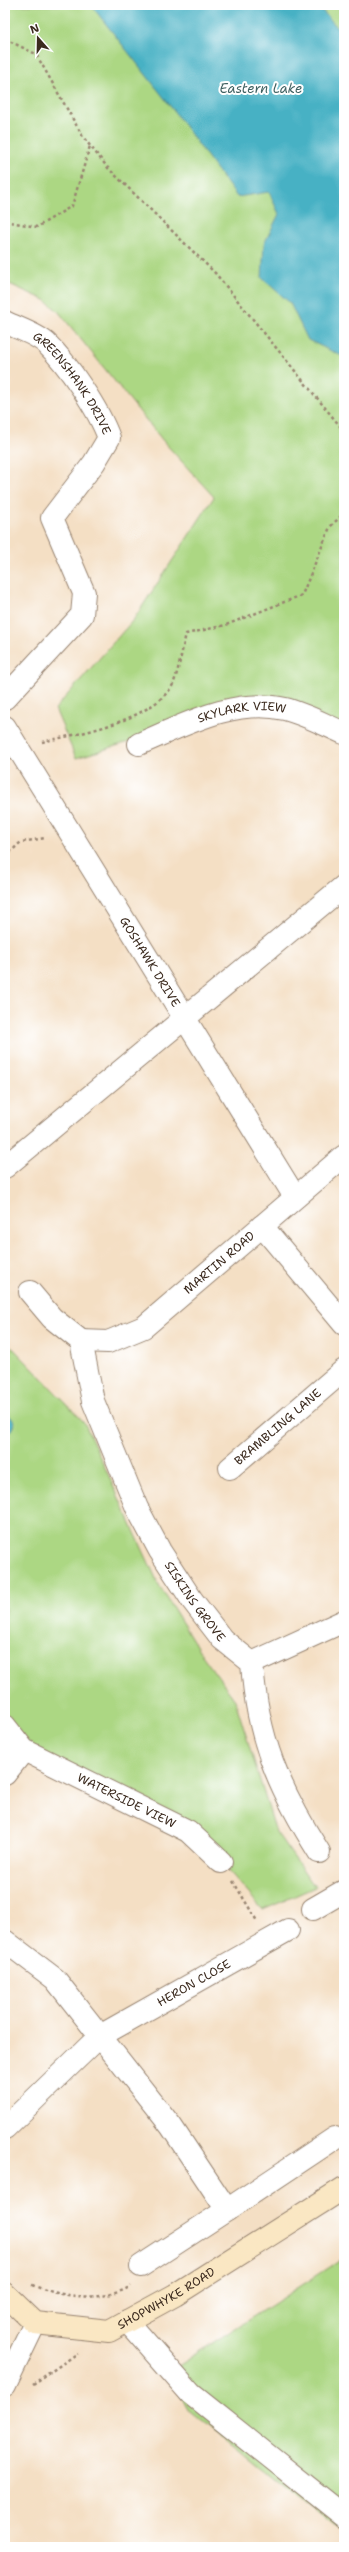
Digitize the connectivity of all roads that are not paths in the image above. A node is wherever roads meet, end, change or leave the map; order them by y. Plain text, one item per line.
1 (5, 322) edge
2 (5, 698) edge
3 (5, 727) edge
4 (344, 733) edge
5 (139, 744) dead end
6 (344, 886) edge
7 (185, 1018) junction
8 (344, 1156) edge
9 (5, 1167) edge
10 (295, 1197) junction
11 (262, 1226) junction
12 (30, 1292) dead end
13 (344, 1324) edge
14 (81, 1340) junction
15 (344, 1370) edge
16 (230, 1468) dead end
17 (344, 1621) edge
18 (252, 1663) junction
19 (5, 1726) edge
20 (24, 1750) junction
21 (5, 1774) edge
22 (320, 1852) dead end
23 (221, 1862) road end
24 (344, 1891) edge
25 (314, 1909) dead end
26 (288, 1930) dead end
27 (5, 1941) edge
28 (100, 2036) junction
29 (5, 2128) edge
30 (335, 2138) dead end
31 (344, 2188) edge
32 (227, 2210) junction
33 (141, 2266) dead end
34 (5, 2294) edge
35 (35, 2323) junction
36 (118, 2326) junction
37 (5, 2385) edge
38 (344, 2516) edge

1 - 2 street, GREENSHANK DRIVE
3 - 7 street, GOSHAWK DRIVE
4 - 5 street, SKYLARK VIEW
6 - 7 street
7 - 9 street
7 - 10 street, GOSHAWK DRIVE
8 - 10 street, MARTIN ROAD
10 - 11 street, MARTIN ROAD
11 - 13 street
11 - 14 street, MARTIN ROAD
12 - 14 street
14 - 18 street, SISKINS GROVE
15 - 16 street, BRAMBLING LANE
17 - 18 street
18 - 22 street
19 - 20 street, WATERSIDE VIEW
20 - 21 street
20 - 23 street, WATERSIDE VIEW
24 - 25 street
26 - 28 street, HERON CLOSE
27 - 28 street
28 - 29 street, HERON CLOSE
28 - 32 street
30 - 32 street
31 - 36 main road, SHOPWHYKE ROAD
32 - 33 street
34 - 35 main road
35 - 36 main road, SHOPWHYKE ROAD
35 - 37 street
36 - 38 street

